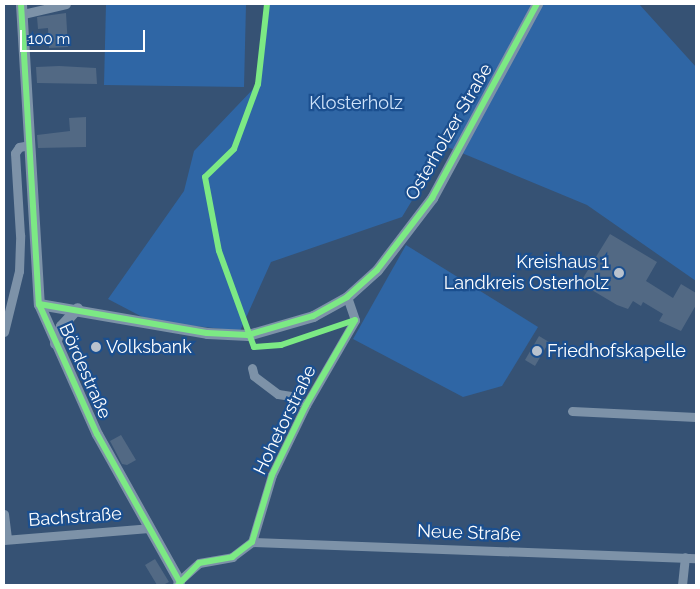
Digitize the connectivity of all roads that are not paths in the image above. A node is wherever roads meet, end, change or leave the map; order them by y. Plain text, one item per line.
1 (66, 4) edge
2 (537, 4) edge
3 (22, 9) edge
4 (28, 145) junction
5 (347, 297) junction
6 (40, 304) junction
7 (77, 308) junction
8 (4, 332) edge
9 (55, 343) junction
10 (252, 368) dead end
11 (306, 405) junction
12 (572, 411) dead end
13 (696, 417) edge
14 (4, 514) edge
15 (149, 528) junction
16 (6, 539) edge
17 (252, 542) junction
18 (685, 557) junction
19 (696, 558) edge
20 (179, 583) edge
21 (682, 585) edge

1 - 3 street
2 - 5 street, Osterholzer Straße
3 - 4 street, Bördestraße
4 - 6 street, Bördestraße
4 - 8 street
5 - 7 street, Osterholzer Straße
5 - 11 street, Hohetorstraße
6 - 7 street, Osterholzer Straße
6 - 9 street, Bördestraße
7 - 9 street
9 - 15 street, Bördestraße
10 - 11 street
11 - 17 street, Hohetorstraße
12 - 13 street
14 - 16 street
15 - 16 street, Bachstraße
15 - 20 street, Bördestraße
17 - 18 street, Neue Straße
17 - 20 street
18 - 19 street, Neue Straße
18 - 21 street

